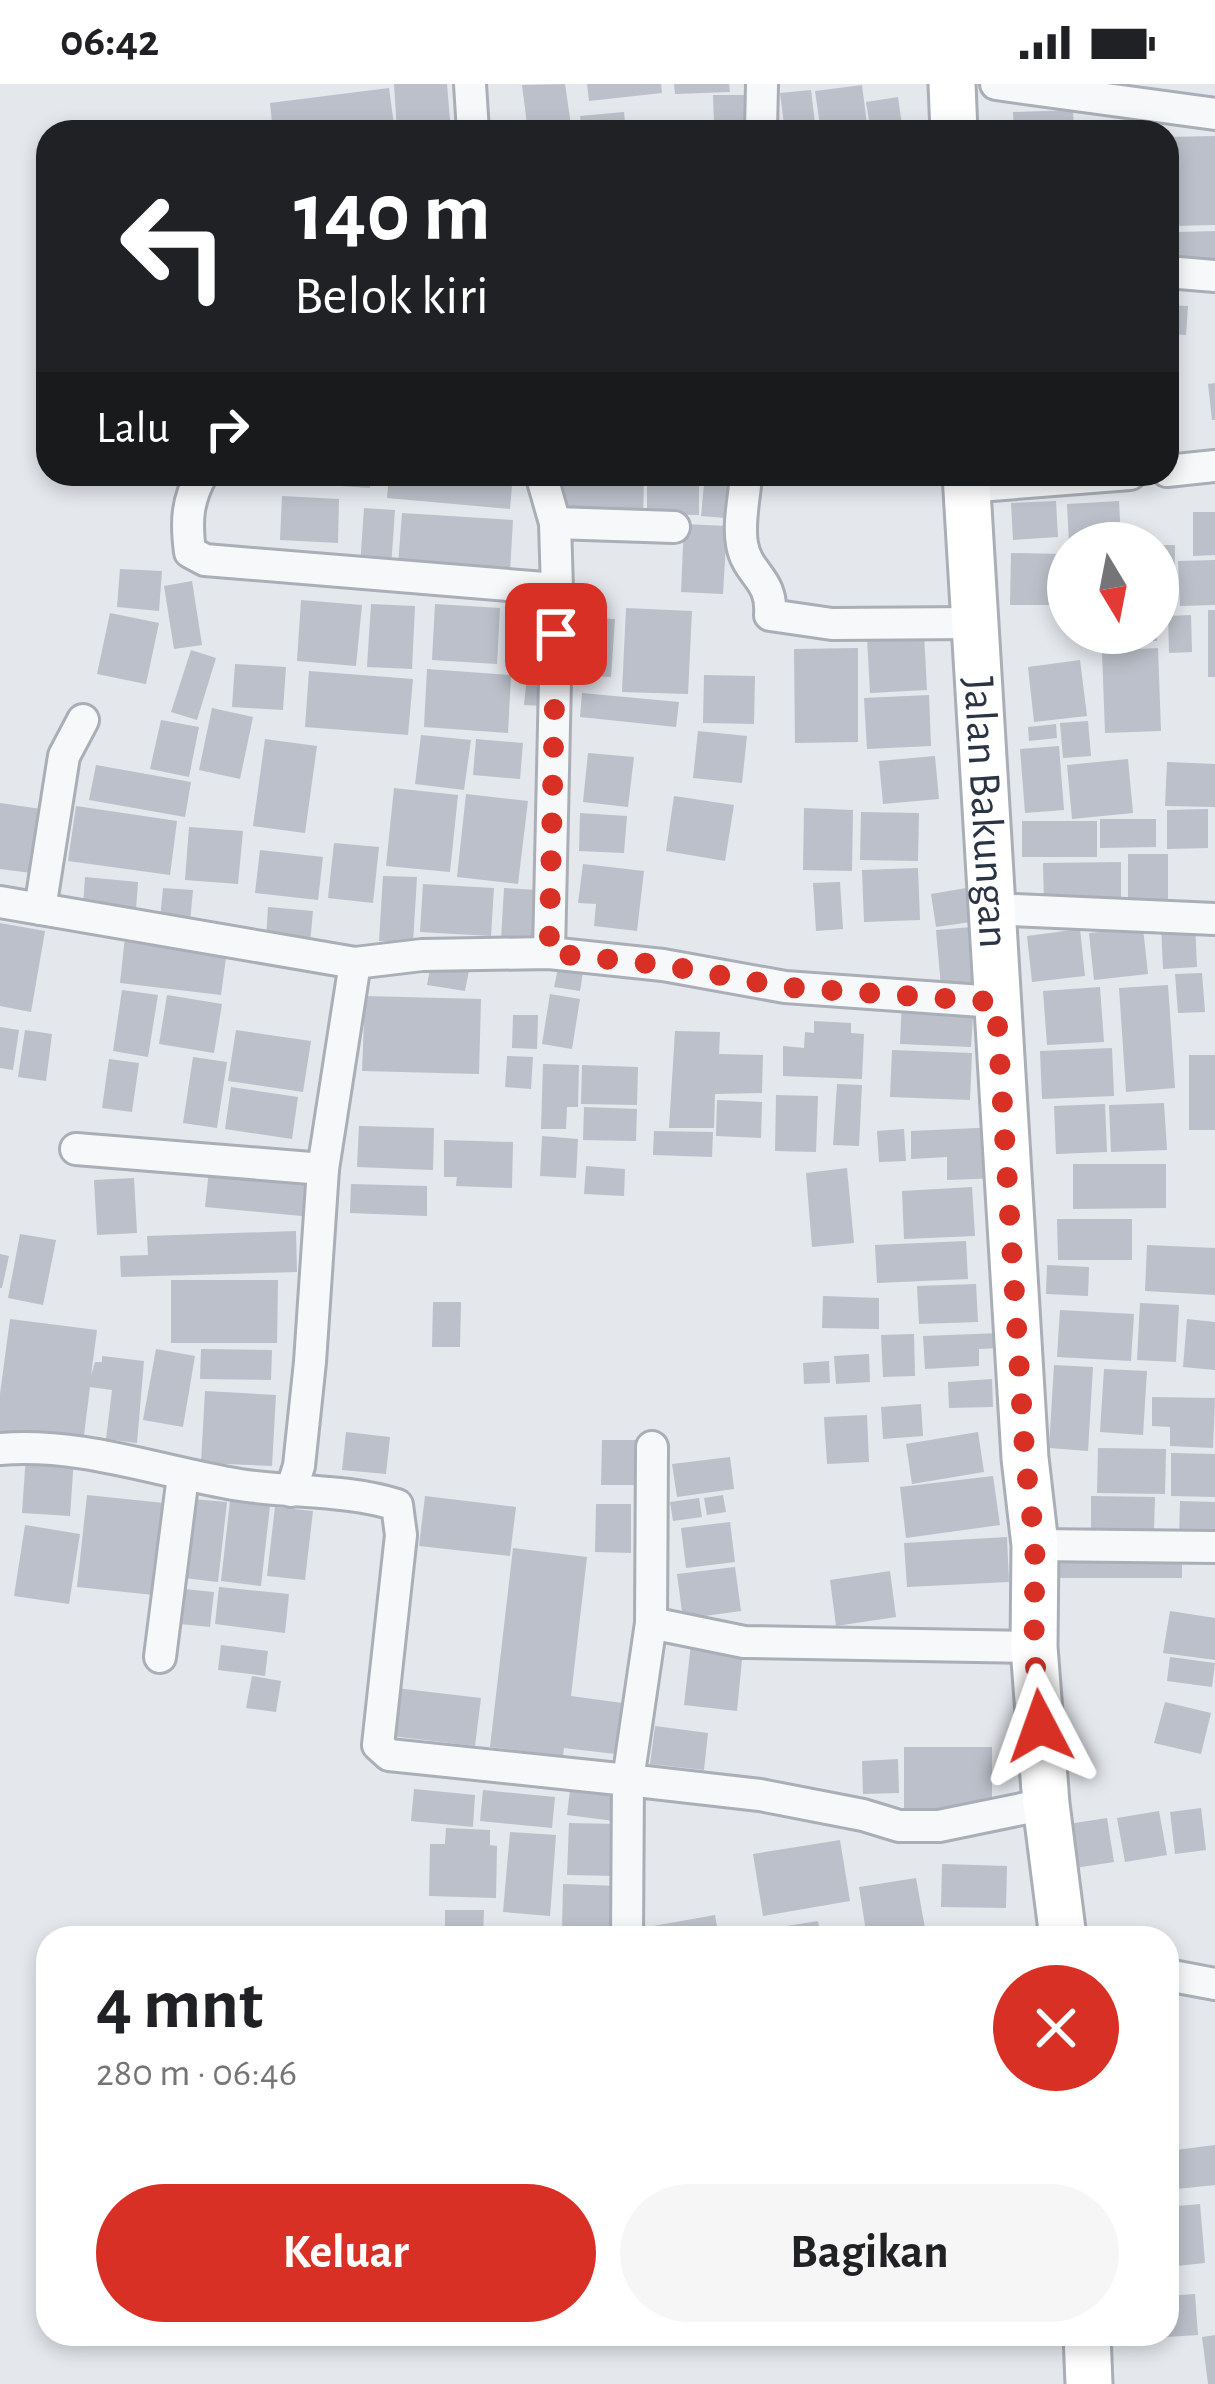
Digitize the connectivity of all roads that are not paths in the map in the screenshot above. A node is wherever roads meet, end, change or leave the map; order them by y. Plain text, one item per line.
1 (470, 84) edge
2 (762, 84) edge
3 (952, 84) edge
4 (996, 84) edge
5 (1215, 114) edge
6 (472, 120) edge
7 (761, 120) edge
8 (954, 120) edge
9 (1179, 273) edge
10 (1215, 276) edge
11 (1215, 466) edge
12 (1179, 469) edge
13 (196, 486) edge
14 (544, 486) edge
15 (745, 486) edge
16 (966, 486) edge
17 (555, 524) junction
18 (674, 527) dead end
19 (557, 589) junction
20 (973, 623) junction
21 (83, 720) dead end
22 (0, 902) edge
23 (991, 908) junction
24 (40, 909) junction
25 (1215, 919) edge
26 (549, 953) junction
27 (355, 963) junction
28 (996, 1002) junction
29 (76, 1149) dead end
30 (322, 1169) junction
31 (652, 1447) dead end
32 (0, 1449) edge
33 (184, 1476) junction
34 (292, 1492) junction
35 (1035, 1545) junction
36 (1215, 1547) edge
37 (651, 1623) junction
38 (1034, 1647) junction
39 (160, 1657) dead end
40 (628, 1780) junction
41 (1046, 1804) junction
42 (627, 1926) edge
43 (1061, 1926) edge
44 (1179, 1977) edge
45 (1215, 1984) edge
46 (1087, 2346) edge
47 (1089, 2384) edge

1 - 6 street
2 - 7 street
3 - 8 main road
4 - 5 street
9 - 10 street
11 - 12 street
13 - 19 street
14 - 17 street
15 - 20 street
16 - 20 main road, Jalan Bakungan
17 - 18 street
17 - 19 street
19 - 26 street
20 - 23 main road, Jalan Bakungan
21 - 24 street
22 - 24 street
23 - 25 street
23 - 28 main road, Jalan Bakungan
24 - 27 street
26 - 27 street
26 - 28 street
27 - 30 street
28 - 35 main road, Jalan Bakungan
29 - 30 street
30 - 34 street
31 - 37 street
32 - 33 street
33 - 34 street
33 - 39 street
34 - 40 street
35 - 36 street
35 - 38 main road, Jalan Bakungan
37 - 38 street
37 - 40 street
38 - 41 main road, Jalan Bakungan
40 - 41 street
40 - 42 street
41 - 43 main road, Jalan Bakungan
44 - 45 street
46 - 47 main road

